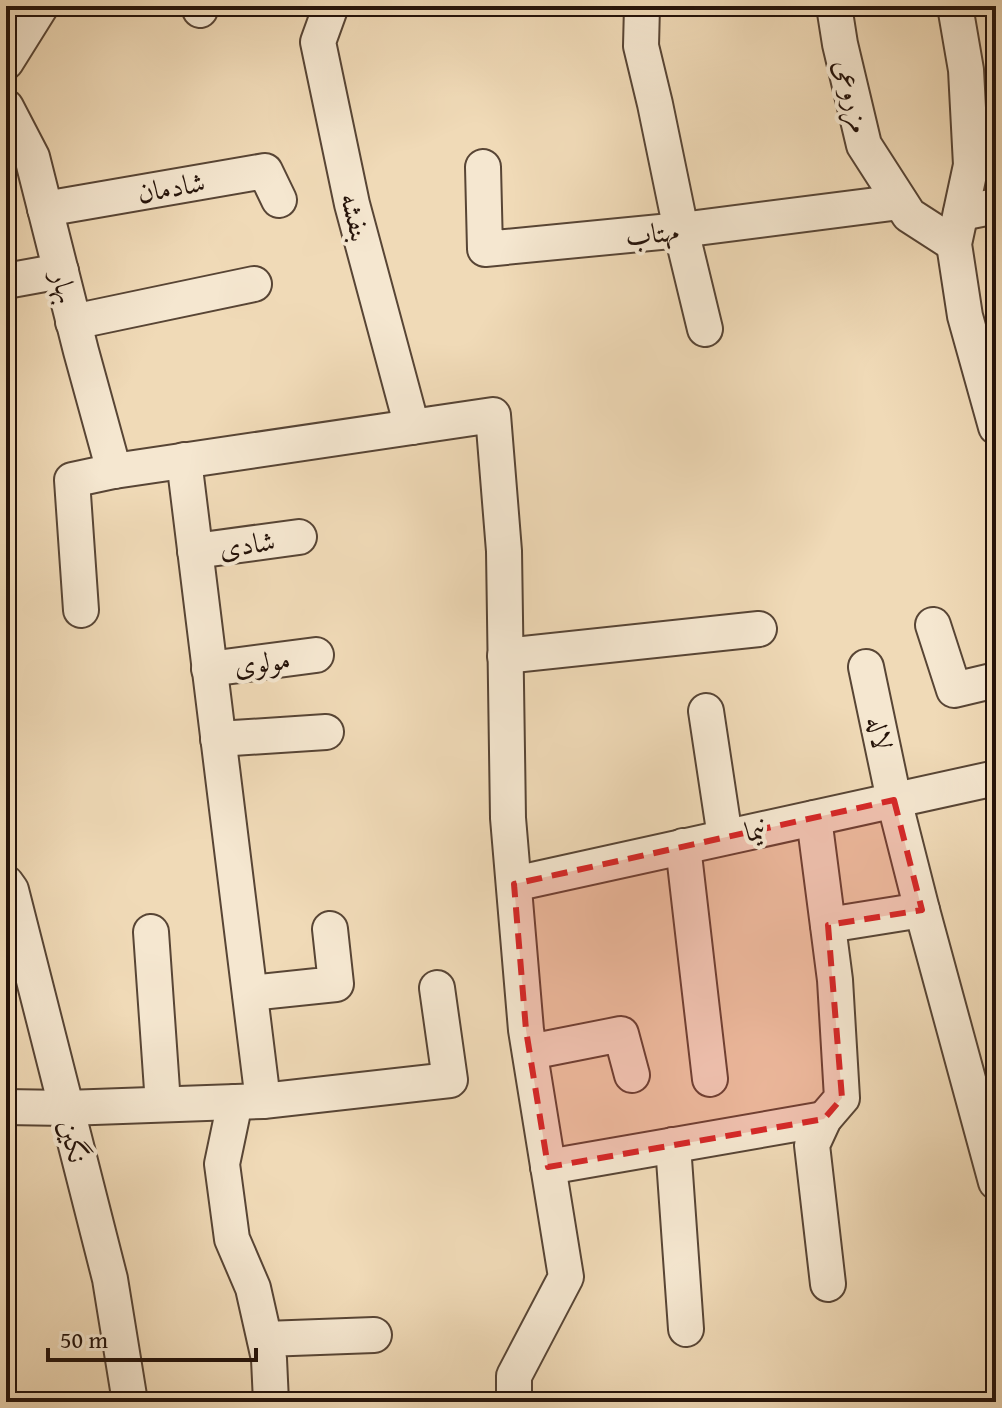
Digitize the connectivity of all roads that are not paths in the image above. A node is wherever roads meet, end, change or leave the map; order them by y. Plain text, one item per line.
1 (41, 6) edge
2 (331, 6) edge
3 (642, 6) edge
4 (834, 6) edge
5 (955, 6) edge
6 (6, 62) edge
7 (6, 107) edge
8 (483, 167) dead end
9 (279, 200) dead end
10 (900, 202) junction
11 (996, 206) edge
12 (45, 209) junction
13 (958, 228) junction
14 (681, 230) junction
15 (61, 271) junction
16 (6, 281) edge
17 (254, 284) dead end
18 (980, 314) edge
19 (73, 322) junction
20 (705, 329) dead end
21 (995, 421) edge
22 (412, 427) junction
23 (184, 460) junction
24 (114, 471) junction
25 (299, 537) dead end
26 (195, 551) junction
27 (81, 610) dead end
28 (933, 625) dead end
29 (759, 629) dead end
30 (316, 655) dead end
31 (505, 656) junction
32 (866, 667) dead end
33 (209, 669) junction
34 (996, 680) edge
35 (706, 711) dead end
36 (326, 732) dead end
37 (218, 739) junction
38 (996, 778) edge
39 (894, 800) junction
40 (814, 818) junction
41 (725, 837) junction
42 (683, 846) junction
43 (6, 883) edge
44 (514, 884) junction
45 (922, 910) junction
46 (828, 925) junction
47 (330, 929) dead end
48 (151, 932) dead end
49 (437, 988) dead end
50 (250, 993) junction
51 (530, 1052) junction
52 (632, 1075) dead end
53 (710, 1079) dead end
54 (249, 1101) junction
55 (163, 1104) junction
56 (6, 1107) edge
57 (66, 1108) junction
58 (824, 1119) junction
59 (673, 1145) junction
60 (548, 1167) junction
61 (996, 1182) edge
62 (828, 1284) dead end
63 (686, 1329) dead end
64 (374, 1335) dead end
65 (265, 1339) junction
66 (130, 1402) edge
67 (271, 1402) edge
68 (514, 1402) edge

1 - 6 street
2 - 22 street, بنفشه
3 - 14 street
4 - 10 street, مزروعی
5 - 13 street
7 - 12 street, بهار
8 - 14 street, مهتاب
9 - 12 street, شادمان
10 - 13 street, مزروعی
10 - 14 street, مهتاب
11 - 13 street
12 - 15 street, بهار
13 - 18 street
14 - 20 street
15 - 16 street
15 - 19 street, بهار
17 - 19 street
18 - 21 street
19 - 24 street, بهار
22 - 23 street
22 - 31 street
23 - 24 street
23 - 26 street
24 - 27 street
25 - 26 street, شادی
26 - 33 street
28 - 34 street
29 - 31 street
30 - 33 street, مولوی
31 - 44 street
32 - 39 street, لاله
33 - 37 street
35 - 41 street
36 - 37 street
37 - 50 street
38 - 39 street, نیما
39 - 40 street, نیما
39 - 45 street, لاله
40 - 41 street, نیما
40 - 46 street
41 - 42 street, نیما
42 - 44 street, نیما
42 - 53 street
43 - 57 street, نگین
44 - 51 street
45 - 46 street
45 - 61 street, لاله
46 - 58 street
47 - 50 street
48 - 55 street
49 - 54 street
50 - 54 street
51 - 52 street
51 - 60 street
54 - 55 street
54 - 65 street
55 - 57 street
56 - 57 street
57 - 66 street, نگین
58 - 59 street
58 - 62 street
59 - 60 street
59 - 63 street
60 - 68 street
64 - 65 street
65 - 67 street

